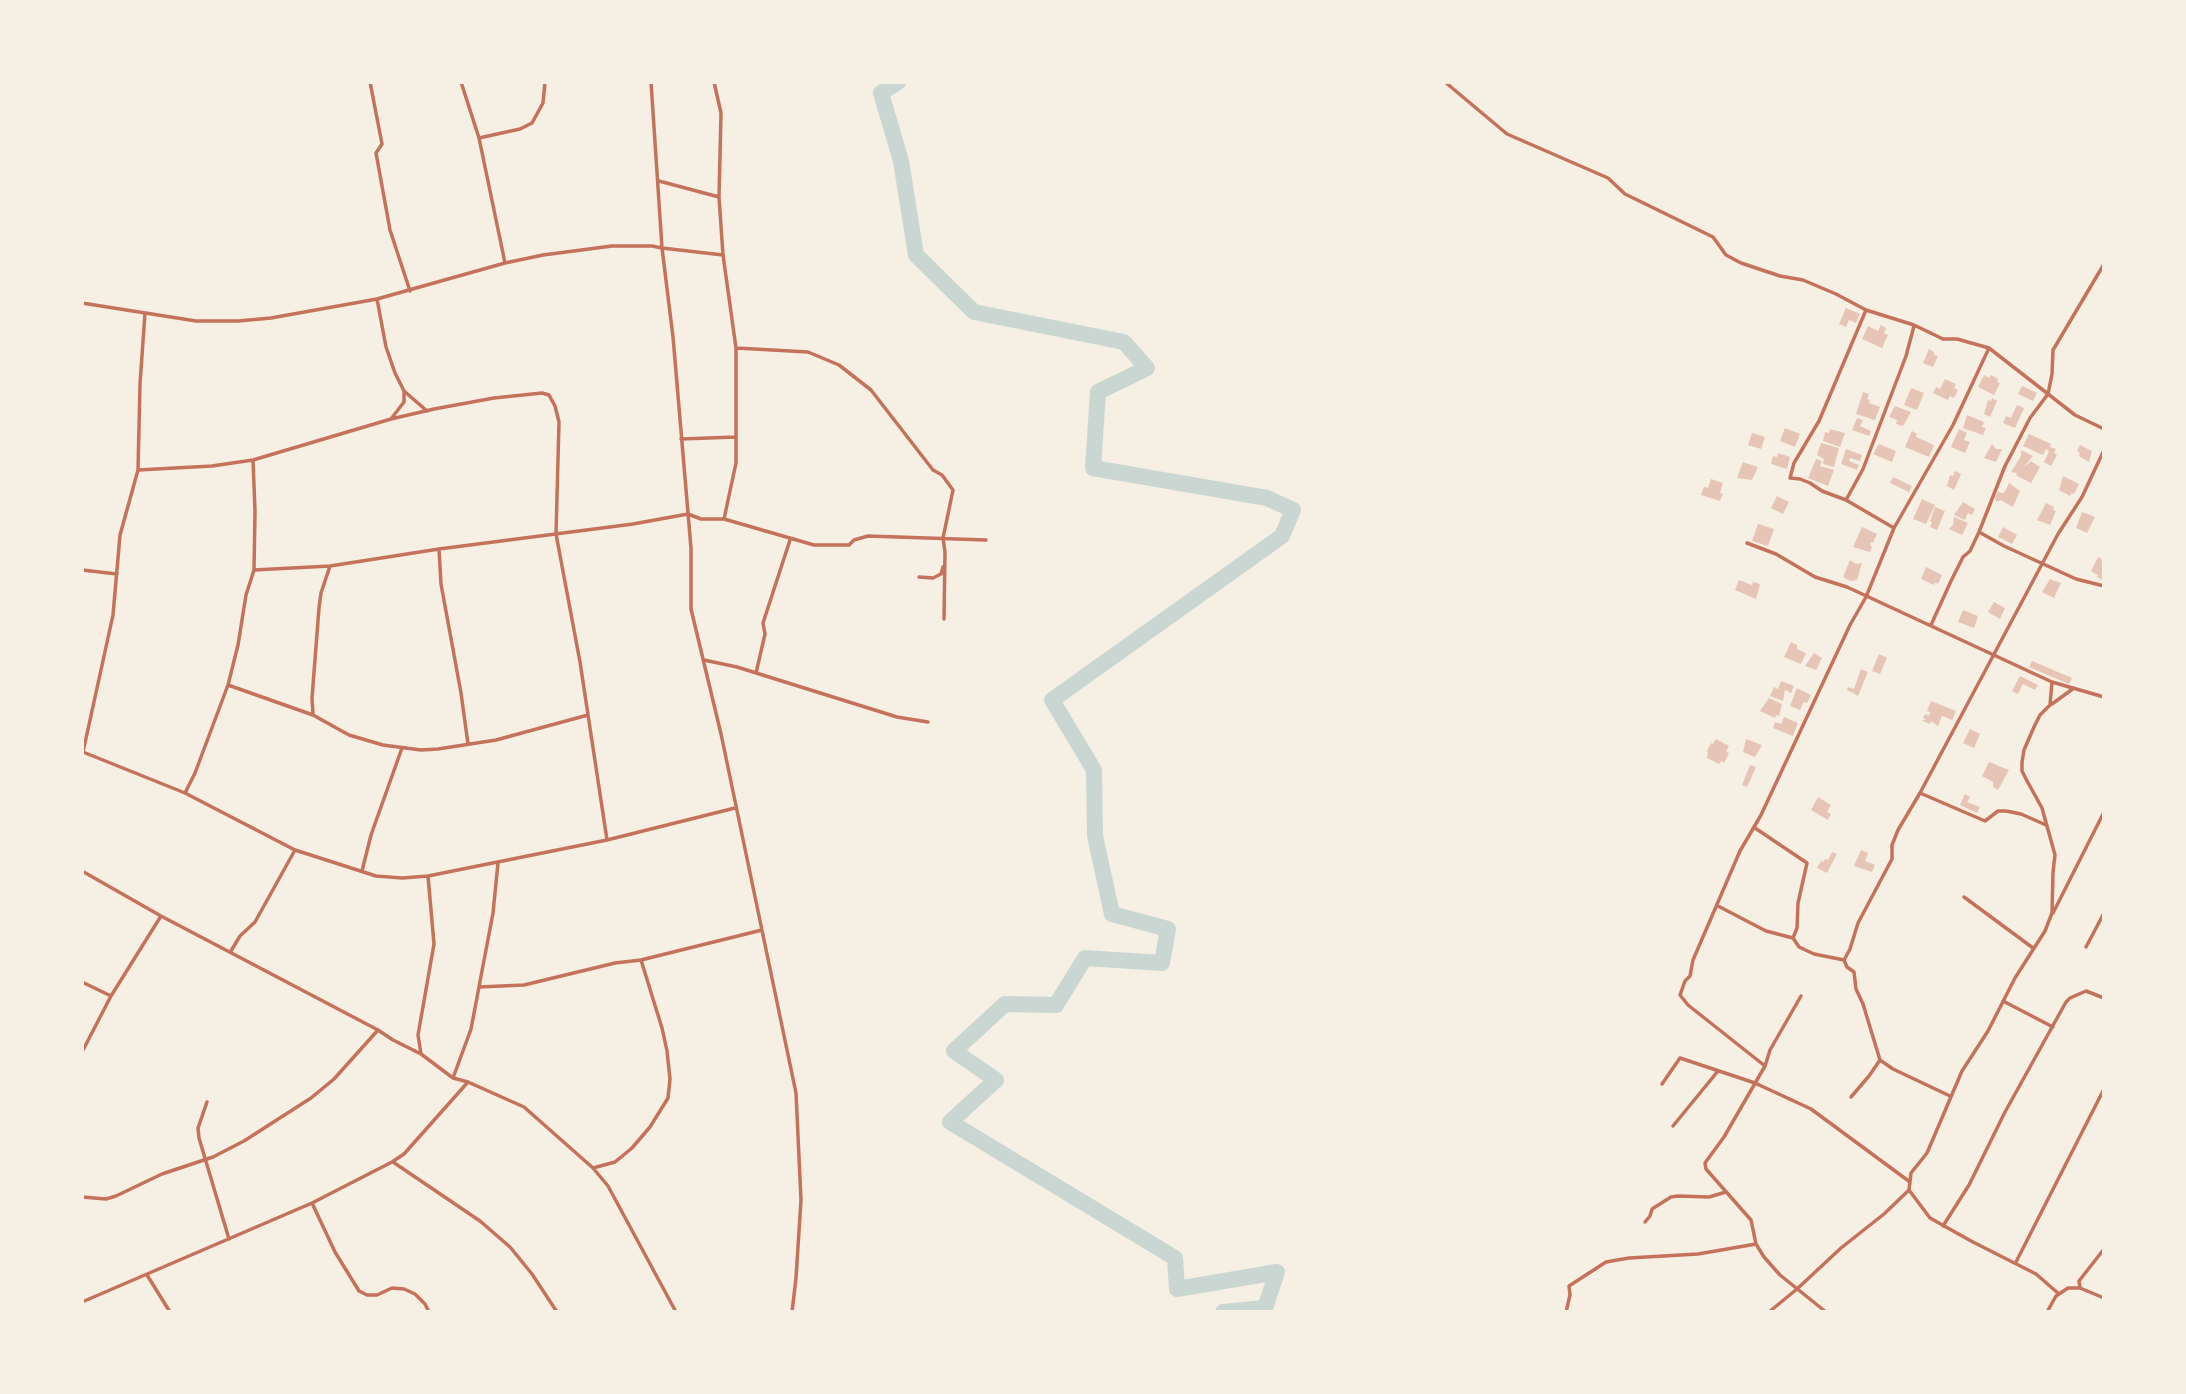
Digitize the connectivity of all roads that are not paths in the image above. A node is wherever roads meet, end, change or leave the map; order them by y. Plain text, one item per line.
1 (370, 82) edge
2 (461, 82) edge
3 (545, 82) edge
4 (651, 82) edge
5 (714, 82) edge
6 (1445, 82) edge
7 (479, 138) junction
8 (659, 181) junction
9 (719, 197) junction
10 (662, 248) junction
11 (723, 255) junction
12 (505, 263) junction
13 (2104, 264) edge
14 (410, 290) junction
15 (377, 299) junction
16 (82, 303) edge
17 (1866, 310) junction
18 (145, 313) junction
19 (1914, 325) junction
20 (736, 348) junction
21 (1989, 348) junction
22 (404, 391) junction
23 (2048, 394) junction
24 (428, 411) junction
25 (391, 419) junction
26 (2104, 429) edge
27 (736, 437) junction
28 (681, 439) junction
29 (2104, 450) edge
30 (254, 460) junction
31 (138, 470) junction
32 (1846, 500) junction
33 (688, 514) junction
34 (724, 519) junction
35 (1894, 528) junction
36 (1979, 532) junction
37 (556, 534) junction
38 (943, 538) junction
39 (790, 540) junction
40 (985, 540) dead end
41 (1747, 543) dead end
42 (439, 549) junction
43 (2043, 563) junction
44 (944, 565) junction
45 (330, 566) junction
46 (82, 570) edge
47 (254, 570) junction
48 (117, 574) junction
49 (919, 577) dead end
50 (2104, 586) edge
51 (1866, 597) junction
52 (944, 619) dead end
53 (1931, 625) junction
54 (1993, 655) junction
55 (704, 660) junction
56 (756, 673) junction
57 (2052, 682) junction
58 (228, 685) junction
59 (2075, 687) junction
60 (2104, 697) edge
61 (2050, 705) junction
62 (313, 715) junction
63 (588, 715) junction
64 (928, 722) dead end
65 (468, 744) junction
66 (402, 748) junction
67 (83, 753) edge
68 (186, 793) junction
69 (1920, 793) junction
70 (735, 807) junction
71 (2104, 812) edge
72 (2046, 825) junction
73 (1755, 828) junction
74 (607, 840) junction
75 (295, 850) junction
76 (498, 863) junction
77 (82, 871) edge
78 (362, 871) junction
79 (428, 876) junction
80 (1964, 897) dead end
81 (1718, 906) junction
82 (2052, 913) junction
83 (2104, 913) edge
84 (161, 916) junction
85 (762, 930) junction
86 (1793, 938) junction
87 (2086, 947) dead end
88 (2034, 948) junction
89 (230, 951) junction
90 (641, 960) junction
91 (1844, 960) junction
92 (82, 982) edge
93 (479, 987) junction
94 (111, 996) junction
95 (1801, 996) dead end
96 (2104, 998) edge
97 (2003, 1000) junction
98 (2053, 1027) junction
99 (378, 1030) junction
100 (82, 1052) edge
101 (421, 1054) junction
102 (1880, 1060) junction
103 (1765, 1066) junction
104 (1718, 1071) junction
105 (453, 1078) junction
106 (468, 1082) junction
107 (1755, 1083) junction
108 (1662, 1084) dead end
109 (2104, 1088) edge
110 (1950, 1096) junction
111 (1851, 1097) dead end
112 (207, 1102) dead end
113 (1673, 1126) dead end
114 (205, 1159) junction
115 (393, 1162) junction
116 (593, 1168) junction
117 (1910, 1182) junction
118 (1909, 1190) junction
119 (1726, 1192) junction
120 (82, 1197) edge
121 (312, 1202) junction
122 (1645, 1222) dead end
123 (1943, 1226) junction
124 (229, 1239) junction
125 (1756, 1244) junction
126 (2104, 1250) edge
127 (2016, 1262) junction
128 (147, 1275) junction
129 (2080, 1288) junction
130 (1797, 1289) junction
131 (2059, 1294) junction
132 (2104, 1298) edge
133 (82, 1302) edge
134 (170, 1312) edge
135 (429, 1312) edge
136 (557, 1312) edge
137 (676, 1312) edge
138 (792, 1312) edge
139 (1566, 1312) edge
140 (1769, 1312) edge
141 (1826, 1312) edge
142 (2047, 1312) edge

1 - 14 street
2 - 7 street
3 - 7 street
4 - 8 street
5 - 9 street
6 - 17 street
7 - 12 street
8 - 9 street
8 - 10 street
9 - 11 street
10 - 11 street
10 - 12 street
10 - 28 street
11 - 20 street
12 - 14 street
13 - 23 street
14 - 15 street
15 - 18 street
15 - 22 street
16 - 18 street
17 - 19 street
17 - 32 street
18 - 31 street
19 - 21 street
19 - 32 street
20 - 27 street
20 - 38 street
21 - 23 street
21 - 35 street
22 - 24 street
22 - 25 street
23 - 26 street
23 - 36 street
24 - 25 street
24 - 37 street
25 - 30 street
27 - 28 street
27 - 34 street
28 - 33 street
29 - 43 street
30 - 31 street
30 - 47 street
31 - 48 street
32 - 35 street
33 - 34 street
33 - 37 street
33 - 55 street
34 - 39 street
35 - 51 street
36 - 43 street
36 - 53 street
37 - 42 street
37 - 63 street
38 - 39 street
38 - 40 street
38 - 44 street
39 - 56 street
41 - 51 street
42 - 45 street
42 - 65 street
43 - 50 street
43 - 54 street
44 - 49 street
44 - 52 street
45 - 47 street
45 - 62 street
46 - 48 street
47 - 58 street
48 - 67 street
51 - 53 street
51 - 73 street
53 - 54 street
54 - 57 street
54 - 69 street
55 - 56 street
55 - 70 street
56 - 64 street
57 - 59 street
57 - 61 street
58 - 62 street
58 - 68 street
59 - 60 street
59 - 61 street
61 - 72 street
62 - 66 street
63 - 65 street
63 - 74 street
65 - 66 street
66 - 78 street
67 - 68 street
68 - 75 street
69 - 72 street
69 - 91 street
70 - 74 street
70 - 85 street
71 - 82 street
72 - 82 street
73 - 81 street
73 - 86 street
74 - 76 street
75 - 78 street
75 - 89 street
76 - 79 street
76 - 93 street
77 - 84 street
78 - 79 street
79 - 101 street
80 - 88 street
81 - 86 street
81 - 103 street
82 - 88 street
83 - 87 street
84 - 89 street
84 - 94 street
85 - 90 street
85 - 138 street
86 - 91 street
88 - 97 street
89 - 99 street
90 - 93 street
90 - 116 street
91 - 102 street
92 - 94 street
93 - 105 street
94 - 100 street
95 - 103 street
96 - 98 street
97 - 98 street
97 - 110 street
98 - 123 street
99 - 101 street
99 - 114 street
101 - 105 street
102 - 110 street
102 - 111 street
103 - 107 street
104 - 107 street
104 - 108 street
104 - 113 street
105 - 106 street
106 - 115 street
106 - 116 street
107 - 117 street
107 - 119 street
109 - 127 street
110 - 117 street
112 - 114 street
114 - 120 street
114 - 124 street
115 - 121 street
115 - 136 street
116 - 137 street
117 - 118 street
118 - 123 street
118 - 130 street
119 - 122 street
119 - 125 street
121 - 124 street
121 - 135 street
123 - 127 street
124 - 128 street
125 - 130 street
125 - 139 street
126 - 129 street
127 - 131 street
128 - 133 street
128 - 134 street
129 - 131 street
129 - 132 street
130 - 140 street
130 - 141 street
131 - 142 street

